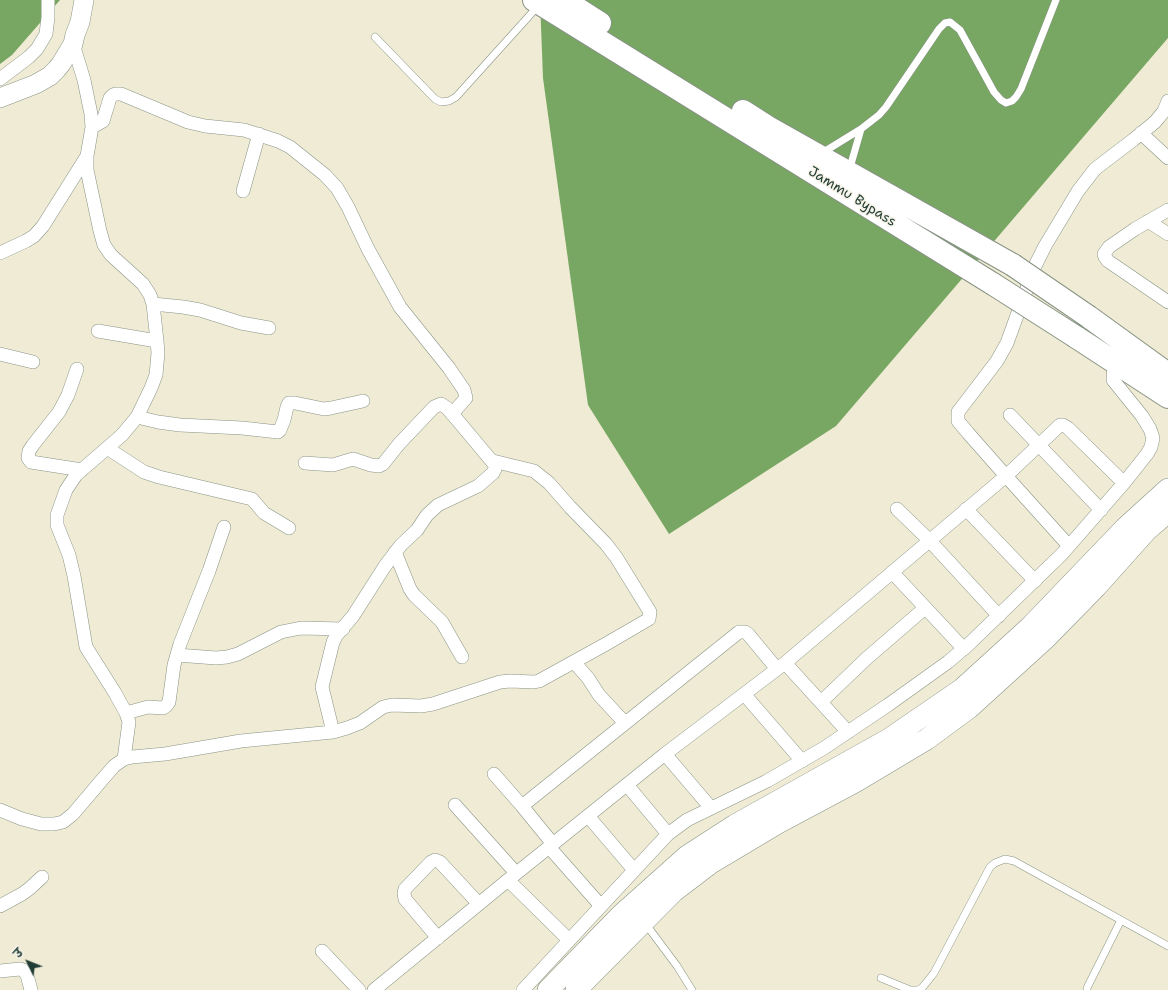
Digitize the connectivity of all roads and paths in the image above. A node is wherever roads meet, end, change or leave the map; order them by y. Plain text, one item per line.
1 (48, 0) edge
2 (84, 0) edge
3 (564, 0) edge
4 (1056, 0) edge
5 (537, 2) edge
6 (375, 37) dead end
7 (73, 44) junction
8 (0, 79) edge
9 (0, 98) edge
10 (1168, 101) edge
11 (92, 127) junction
12 (862, 129) junction
13 (1141, 133) junction
14 (259, 134) junction
15 (87, 156) junction
16 (819, 156) junction
17 (1168, 158) edge
18 (849, 172) junction
19 (243, 191) dead end
20 (1168, 210) edge
21 (1148, 221) junction
22 (1168, 234) edge
23 (0, 253) edge
24 (1168, 302) edge
25 (153, 304) junction
26 (270, 328) dead end
27 (98, 332) dead end
28 (157, 341) junction
29 (0, 354) edge
30 (33, 362) dead end
31 (1114, 362) junction
32 (77, 369) dead end
33 (1168, 374) edge
34 (1168, 398) edge
35 (363, 401) dead end
36 (452, 414) junction
37 (1010, 415) dead end
38 (137, 417) junction
39 (1038, 445) junction
40 (106, 448) junction
41 (493, 461) junction
42 (305, 463) dead end
43 (82, 470) junction
44 (1006, 476) junction
45 (1124, 483) junction
46 (1168, 489) edge
47 (966, 509) junction
48 (897, 510) dead end
49 (1101, 510) junction
50 (1168, 512) edge
51 (224, 527) dead end
52 (288, 528) dead end
53 (929, 540) junction
54 (1069, 546) junction
55 (395, 552) junction
56 (892, 572) junction
57 (1035, 581) junction
58 (925, 608) junction
59 (998, 616) junction
60 (343, 629) junction
61 (964, 649) junction
62 (177, 655) junction
63 (462, 657) dead end
64 (576, 665) junction
65 (781, 666) junction
66 (744, 694) junction
67 (821, 702) junction
68 (126, 714) junction
69 (625, 723) junction
70 (333, 732) junction
71 (848, 732) junction
72 (666, 754) junction
73 (124, 759) junction
74 (802, 761) junction
75 (494, 774) dead end
76 (627, 785) junction
77 (456, 805) dead end
78 (522, 806) junction
79 (711, 808) junction
80 (0, 810) edge
81 (588, 816) junction
82 (668, 834) junction
83 (551, 846) junction
84 (634, 870) junction
85 (42, 877) dead end
86 (512, 877) junction
87 (479, 904) junction
88 (0, 906) edge
89 (600, 906) junction
90 (1121, 920) junction
91 (644, 921) junction
92 (438, 938) junction
93 (569, 940) junction
94 (1168, 946) edge
95 (322, 951) dead end
96 (0, 971) edge
97 (880, 978) dead end
98 (1087, 988) dead end
99 (31, 990) edge
100 (359, 990) edge
101 (374, 990) edge
102 (523, 990) edge
103 (548, 990) edge
104 (576, 990) edge
105 (692, 990) edge

1 - 8 street
2 - 7 main road
3 - 16 highway, Jammu Bypass
4 - 12 lane
5 - 6 lane
5 - 31 highway, Jammu Bypass, bridge
7 - 9 main road
7 - 11 street
10 - 13 street
11 - 14 street
11 - 15 street
12 - 16 lane
12 - 18 lane
13 - 17 street
13 - 44 street
14 - 19 street
14 - 36 street
15 - 23 street
15 - 25 street
16 - 18 highway, Jammu Bypass
18 - 33 highway, Jammu Bypass, bridge
20 - 21 street
21 - 22 street
21 - 24 street
25 - 26 street
25 - 28 street
27 - 28 street
28 - 38 street
29 - 30 street
31 - 34 highway, Jammu Bypass
31 - 45 street
32 - 43 street
35 - 38 street
36 - 41 street
36 - 42 street
37 - 39 street
38 - 40 street
39 - 44 street
39 - 45 street
39 - 49 street
40 - 43 street
40 - 52 street
41 - 55 street
41 - 64 street
43 - 68 street
44 - 47 street
44 - 54 street
45 - 49 street
46 - 103 main road
47 - 53 street
47 - 57 street
48 - 53 street
49 - 54 street
50 - 91 main road
51 - 62 street
53 - 56 street
53 - 59 street
54 - 57 street
55 - 60 street
55 - 63 street
56 - 58 street
56 - 65 street
57 - 59 street
58 - 61 street
58 - 67 street
59 - 61 street
60 - 62 street
60 - 70 street
61 - 71 street
62 - 68 street
64 - 69 street
64 - 70 street
65 - 66 street
65 - 67 street
65 - 69 street
66 - 72 street
66 - 74 street
67 - 71 street
68 - 73 street
69 - 78 street
70 - 73 street
71 - 74 street
72 - 76 street
72 - 79 street
73 - 80 street
74 - 79 street
75 - 78 street
76 - 81 street
76 - 82 street
77 - 86 street
78 - 83 street
79 - 82 street
81 - 83 street
81 - 84 street
82 - 84 street
83 - 86 street
83 - 89 street
84 - 89 street
85 - 88 street
86 - 87 street
86 - 93 street
87 - 92 street
87 - 92 street
89 - 93 street
90 - 94 lane
90 - 97 lane
90 - 98 lane
91 - 104 main road
91 - 105 lane
92 - 101 street
93 - 102 street
95 - 100 street
96 - 99 street

